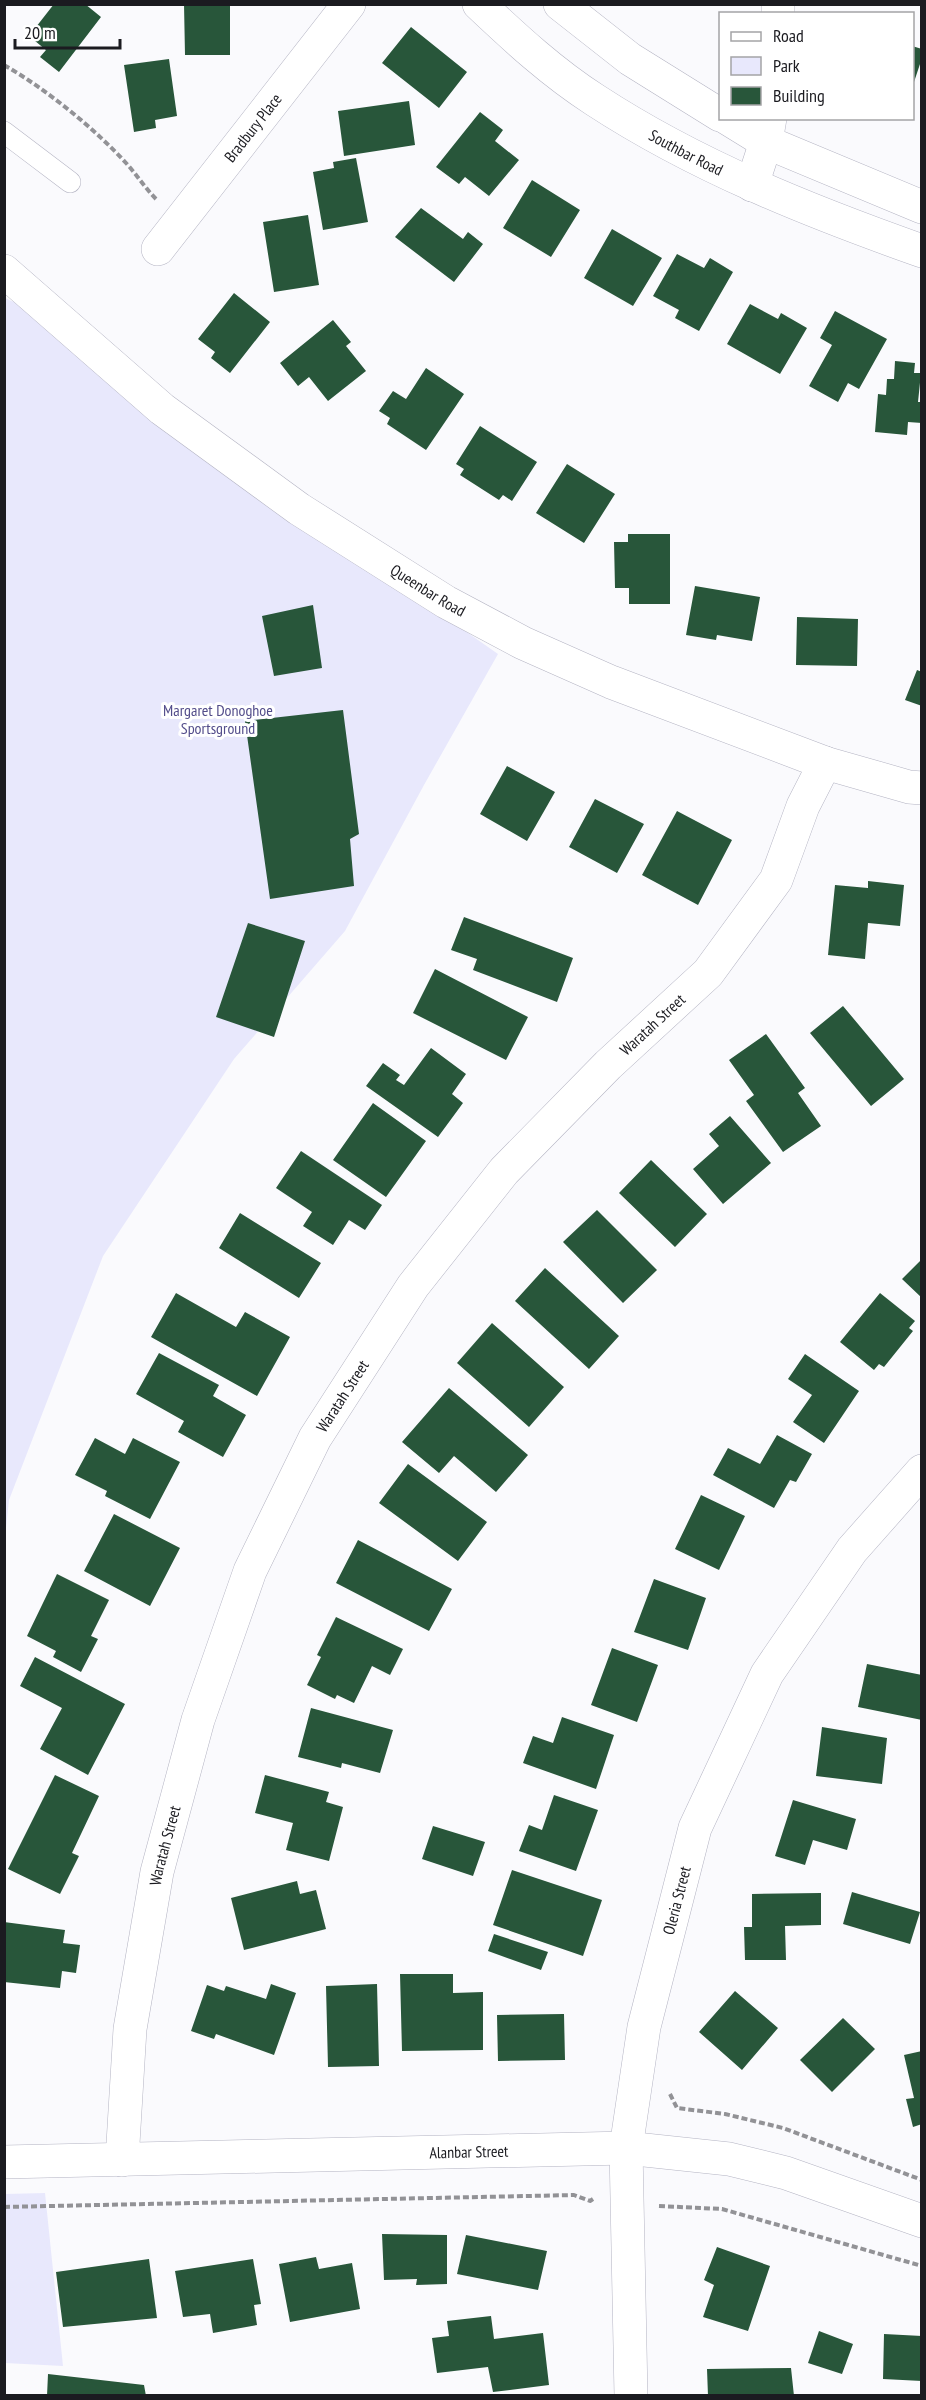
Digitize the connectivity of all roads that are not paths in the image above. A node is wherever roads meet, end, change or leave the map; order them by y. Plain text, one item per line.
1 (349, 4) edge
2 (479, 4) edge
3 (560, 4) edge
4 (719, 114) edge
5 (734, 120) edge
6 (768, 130) edge
7 (4, 132) edge
8 (70, 182) dead end
9 (752, 185) junction
10 (921, 207) edge
11 (158, 249) dead end
12 (921, 251) edge
13 (4, 271) edge
14 (825, 763) junction
15 (921, 788) edge
16 (921, 1471) edge
17 (626, 2148) junction
18 (122, 2160) junction
19 (4, 2162) edge
20 (921, 2221) edge
21 (631, 2396) edge

1 - 11 street, Bradbury Place
2 - 9 street, Southbar Road
3 - 4 street
5 - 6 street
6 - 9 street
6 - 10 street
7 - 8 lane
9 - 12 street, Southbar Road
13 - 14 street, Queenbar Road
14 - 15 street, Queenbar Road
14 - 18 street, Waratah Street
16 - 17 street, Oleria Street
17 - 18 street, Alanbar Street
17 - 20 street, Alanbar Street
17 - 21 street, Oleria Street
18 - 19 street, Alanbar Street

